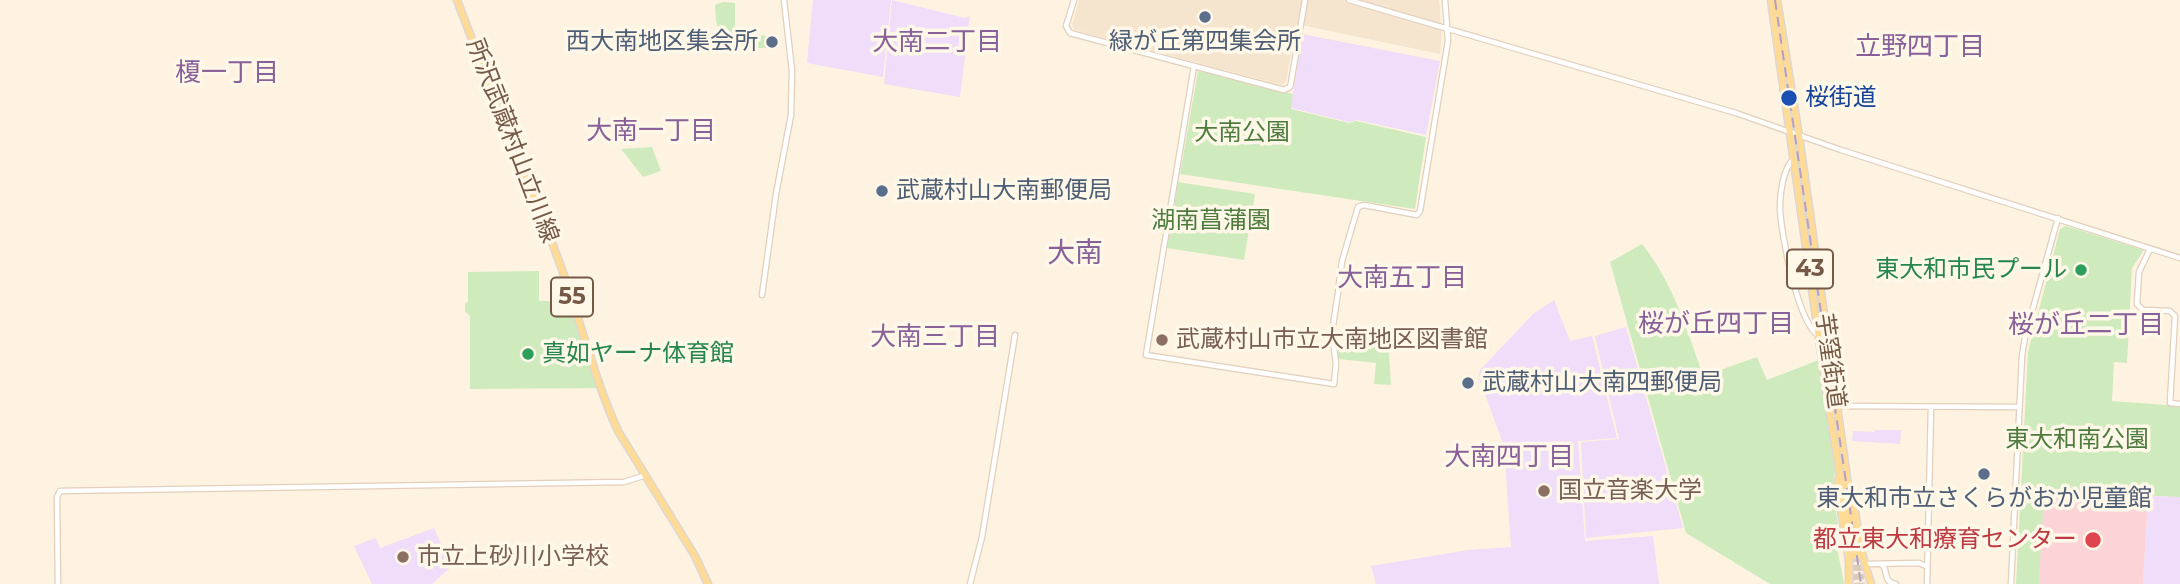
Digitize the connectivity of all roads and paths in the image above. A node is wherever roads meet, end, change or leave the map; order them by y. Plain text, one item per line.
1 (457, 0) edge
2 (784, 0) edge
3 (1074, 0) edge
4 (1305, 0) edge
5 (1349, 0) edge
6 (1445, 0) edge
7 (1771, 0) edge
8 (1777, 0) edge
9 (1448, 28) junction
10 (1194, 66) junction
11 (1790, 132) junction
12 (1799, 136) junction
13 (1794, 158) junction
14 (2058, 218) junction
15 (2150, 248) junction
16 (2180, 258) edge
17 (762, 295) dead end
18 (1015, 335) dead end
19 (1819, 337) junction
20 (2180, 404) edge
21 (1833, 407) junction
22 (1931, 407) junction
23 (2020, 407) junction
24 (1844, 463) junction
25 (1841, 472) junction
26 (646, 474) junction
27 (1927, 558) junction
28 (1920, 563) junction
29 (1866, 564) junction
30 (1880, 564) junction
31 (1889, 564) junction
32 (1927, 567) junction
33 (1886, 570) junction
34 (58, 584) edge
35 (708, 584) edge
36 (970, 584) edge
37 (1849, 584) edge
38 (1871, 584) edge
39 (1896, 584) edge
40 (1927, 584) edge
41 (2011, 584) edge

1 - 26 main road, 所沢武蔵村山立川線 / 55
2 - 17 street
3 - 10 street
4 - 10 street
5 - 9 street
6 - 9 street
7 - 11 main road, 芋窪街道 / 43
8 - 12 main road, 芋窪街道 / 43
9 - 10 street
9 - 11 street
11 - 12 street
11 - 13 main road, 芋窪街道 / 43
12 - 14 street
12 - 21 main road, 芋窪街道 / 43
13 - 19 main road, 芋窪街道 / 43
13 - 19 street
14 - 15 street
14 - 23 street
15 - 16 street
15 - 20 street
18 - 36 street
19 - 21 main road, 芋窪街道 / 43
21 - 22 street
21 - 24 main road, 芋窪街道 / 43
21 - 25 main road, 芋窪街道 / 43
22 - 23 street
22 - 27 street
23 - 41 street
24 - 25 main road, 芋窪街道 / 43
24 - 29 main road
25 - 37 main road
26 - 34 street
26 - 35 main road, 所沢武蔵村山立川線 / 55
27 - 28 street
27 - 32 street
28 - 31 street
28 - 32 street
29 - 30 street
29 - 38 main road
30 - 31 street
30 - 33 street
31 - 33 street
32 - 40 street
33 - 39 street

